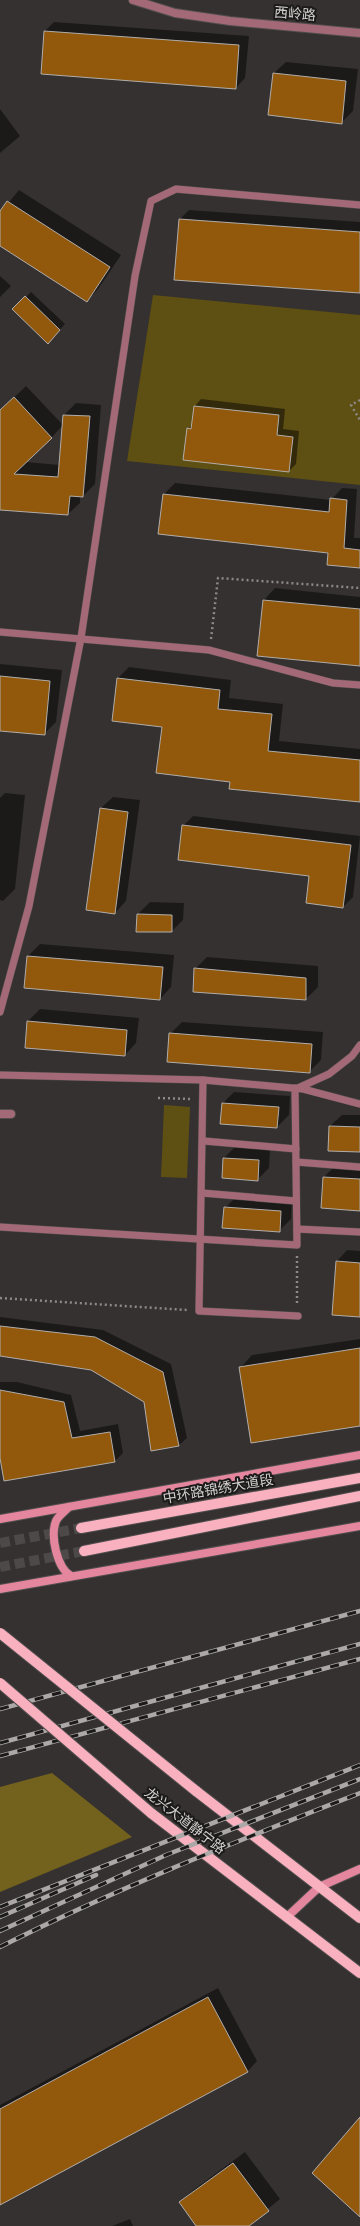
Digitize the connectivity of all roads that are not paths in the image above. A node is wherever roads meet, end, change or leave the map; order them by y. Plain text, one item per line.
1 (133, 0) edge
2 (360, 33) edge
3 (360, 205) edge
4 (0, 632) edge
5 (81, 638) junction
6 (360, 685) edge
7 (0, 1012) edge
8 (360, 1045) edge
9 (0, 1074) edge
10 (203, 1080) junction
11 (297, 1088) junction
12 (360, 1104) edge
13 (0, 1114) edge
14 (11, 1114) dead end
15 (204, 1141) junction
16 (296, 1149) junction
17 (296, 1162) junction
18 (360, 1167) edge
19 (202, 1193) junction
20 (296, 1201) junction
21 (0, 1227) edge
22 (296, 1228) junction
23 (360, 1232) edge
24 (201, 1240) junction
25 (298, 1316) road end
26 (360, 1455) edge
27 (360, 1478) edge
28 (360, 1496) edge
29 (68, 1507) junction
30 (0, 1519) edge
31 (360, 1526) edge
32 (81, 1528) tunnel mouth
33 (84, 1551) tunnel mouth
34 (71, 1576) junction
35 (0, 1589) edge
36 (0, 1633) edge
37 (0, 1683) edge
38 (360, 1869) edge
39 (319, 1887) junction
40 (287, 1917) junction
41 (360, 1918) edge
42 (360, 1973) edge

1 - 2 street, 西岭路
3 - 5 lane
4 - 5 lane
5 - 6 lane
5 - 7 lane
8 - 11 lane
9 - 10 lane
10 - 11 lane
10 - 15 lane
11 - 12 lane
11 - 16 lane
13 - 14 street
15 - 16 lane
15 - 19 lane
16 - 17 lane
17 - 18 lane
17 - 20 lane
19 - 20 lane
19 - 24 lane
20 - 22 lane
21 - 24 lane
22 - 23 lane
22 - 24 lane
24 - 25 lane
26 - 29 main road
27 - 32 main road, 中环路锦绣大道段
28 - 33 main road
29 - 30 main road
29 - 34 main road
31 - 34 main road
34 - 35 main road
36 - 39 main road, bridge
37 - 40 main road, 龙兴大道静宁路, bridge
38 - 39 main road
39 - 40 main road
39 - 41 main road
40 - 42 main road, 龙兴大道静宁路

